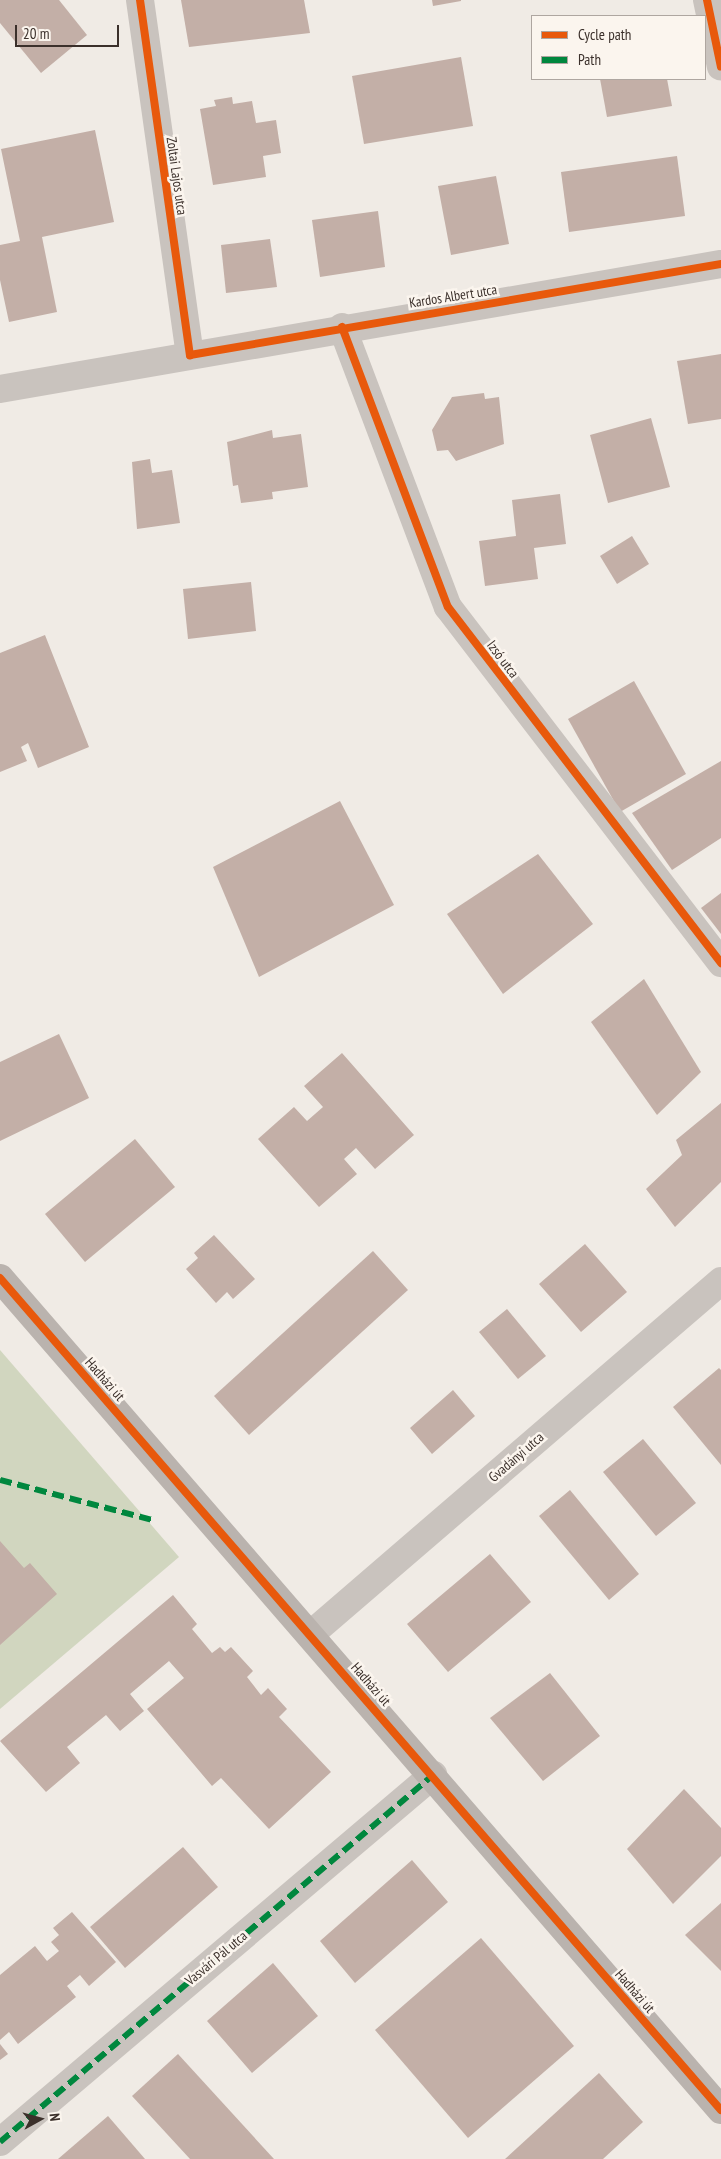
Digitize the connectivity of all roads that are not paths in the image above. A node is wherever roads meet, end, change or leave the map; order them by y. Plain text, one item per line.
1 (140, 0) edge
2 (708, 0) edge
3 (721, 67) edge
4 (721, 264) edge
5 (342, 326) junction
6 (190, 355) junction
7 (0, 389) edge
8 (721, 963) edge
9 (0, 1278) edge
10 (721, 1281) edge
11 (312, 1634) junction
12 (433, 1775) junction
13 (721, 2110) edge
14 (0, 2142) edge

1 - 6 street, Zoltai Lajos utca
2 - 3 street
4 - 5 street, Kardos Albert utca
5 - 6 street, Kardos Albert utca
5 - 8 street, Izsó utca
6 - 7 street, Kardos Albert utca
9 - 11 street, Hadházi út
10 - 11 street, Gvadányi utca
11 - 12 street, Hadházi út
12 - 13 street, Hadházi út
12 - 14 street, Vasvári Pál utca

